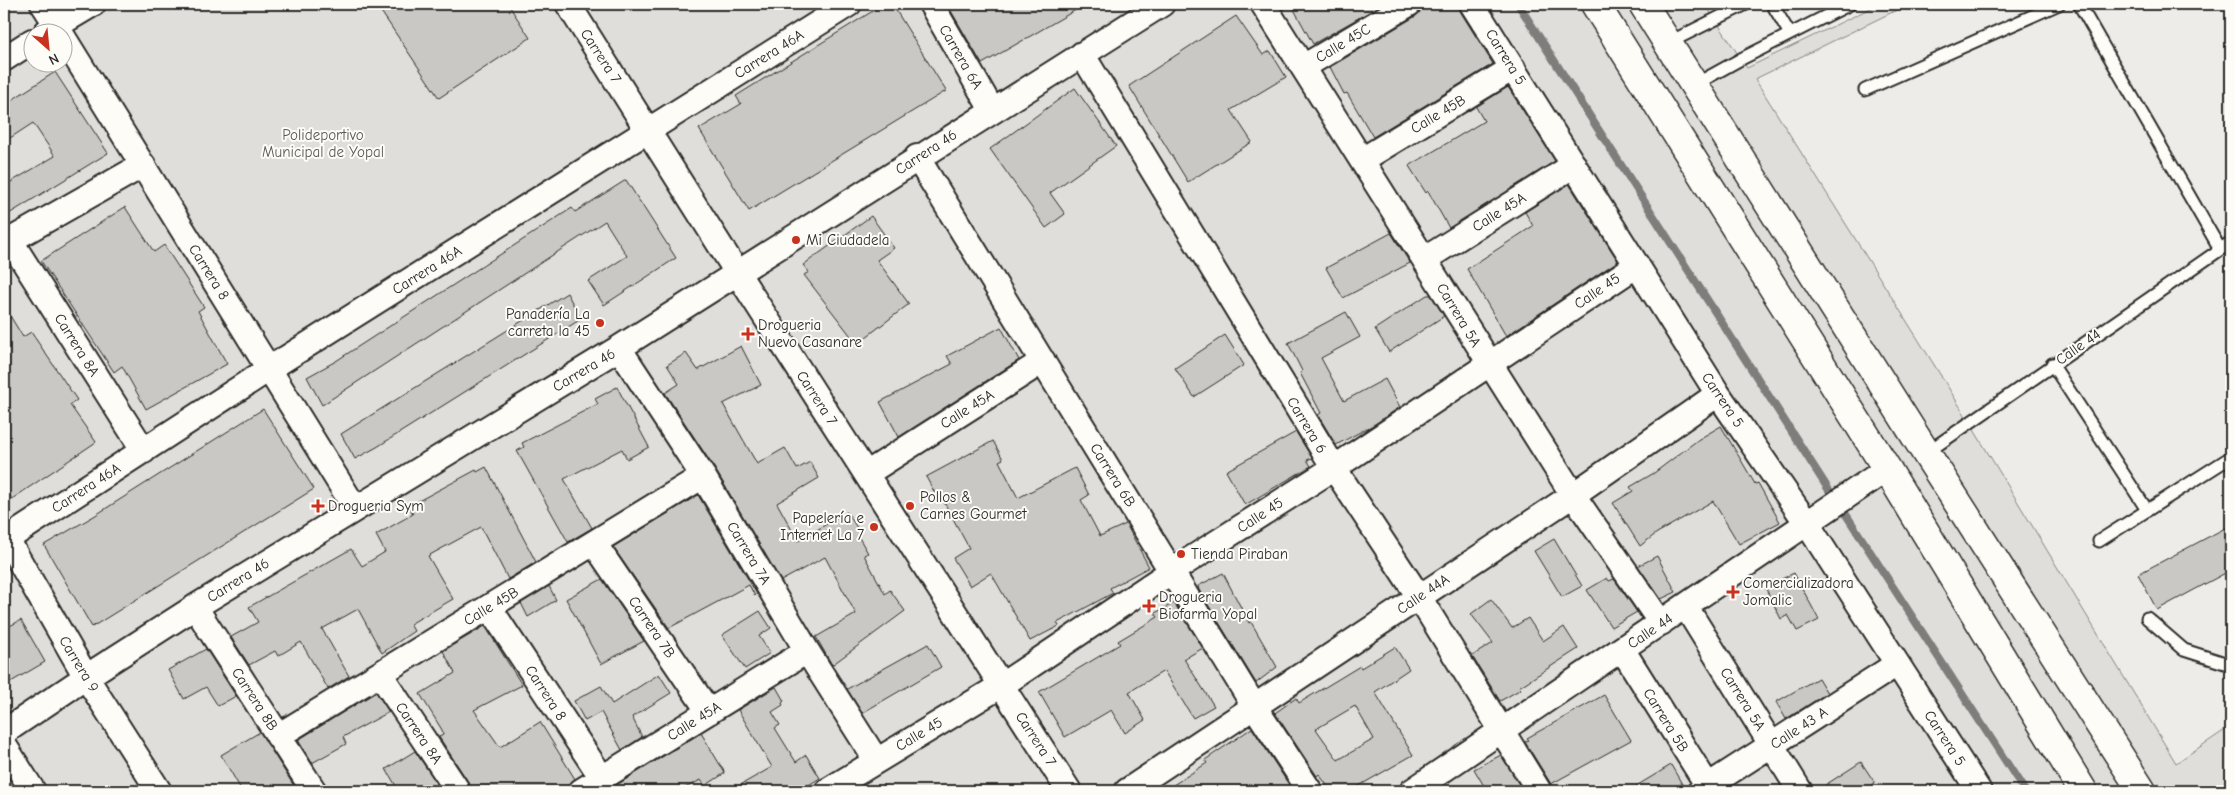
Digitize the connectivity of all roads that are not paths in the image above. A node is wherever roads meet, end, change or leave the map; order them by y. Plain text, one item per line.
1 (43, 4) edge
2 (92, 4) edge
3 (568, 4) edge
4 (849, 4) edge
5 (931, 4) edge
6 (1162, 4) edge
7 (1263, 4) edge
8 (1409, 4) edge
9 (1472, 4) edge
10 (1595, 4) edge
11 (1643, 4) edge
12 (1746, 4) edge
13 (1772, 4) edge
14 (1850, 4) edge
15 (2059, 4) edge
16 (2079, 4) edge
17 (52, 22) edge
18 (70, 22) edge
19 (1790, 34) junction
20 (1668, 43) junction
21 (22, 47) edge
22 (1082, 54) junction
23 (72, 55) edge
24 (4, 59) edge
25 (1303, 67) junction
26 (1513, 68) junction
27 (1694, 85) junction
28 (1866, 90) dead end
29 (992, 110) junction
30 (648, 130) junction
31 (917, 157) junction
32 (1362, 160) junction
33 (1574, 165) junction
34 (143, 166) junction
35 (7, 242) edge
36 (2231, 242) edge
37 (2220, 249) junction
38 (1425, 259) junction
39 (1636, 265) junction
40 (738, 274) junction
41 (619, 348) junction
42 (1043, 361) junction
43 (1489, 364) junction
44 (2052, 364) junction
45 (269, 370) junction
46 (1718, 394) junction
47 (144, 451) junction
48 (1926, 453) junction
49 (2231, 457) edge
50 (1334, 468) junction
51 (1887, 469) junction
52 (866, 474) junction
53 (703, 476) junction
54 (1573, 495) junction
55 (355, 508) junction
56 (2147, 510) junction
57 (1808, 525) junction
58 (5, 537) edge
59 (2098, 541) dead end
60 (594, 543) junction
61 (1172, 571) junction
62 (1420, 597) junction
63 (195, 607) junction
64 (489, 607) junction
65 (1686, 607) junction
66 (2147, 618) dead end
67 (1661, 623) junction
68 (1622, 650) junction
69 (807, 651) junction
70 (1897, 664) junction
71 (2231, 665) edge
72 (380, 674) junction
73 (86, 677) junction
74 (1002, 685) junction
75 (1254, 706) junction
76 (709, 712) junction
77 (1501, 731) junction
78 (4, 732) edge
79 (278, 736) junction
80 (4, 745) edge
81 (1772, 746) junction
82 (876, 760) junction
83 (602, 778) junction
84 (1706, 790) edge
85 (33, 791) edge
86 (159, 791) edge
87 (314, 791) edge
88 (458, 791) edge
89 (582, 791) edge
90 (827, 791) edge
91 (1069, 791) edge
92 (1127, 791) edge
93 (1310, 791) edge
94 (1412, 791) edge
95 (1539, 791) edge
96 (1800, 791) edge
97 (1979, 791) edge
98 (2083, 791) edge
99 (2142, 791) edge

1 - 17 street, Carrera 8
2 - 18 street
3 - 30 street, Carrera 7
4 - 30 street, Carrera 46A
5 - 29 street, Carrera 6A
6 - 22 street, Carrera 46
7 - 25 street, Carrera 5A
8 - 25 street, Calle 45C
9 - 26 street, Carrera 5
10 - 51 main road
11 - 20 main road
12 - 20 lane
13 - 19 lane
14 - 19 lane
15 - 28 lane
16 - 37 lane
19 - 27 lane
20 - 27 main road
21 - 24 street
22 - 29 street, Carrera 46
22 - 50 street, Carrera 6
23 - 34 street, Carrera 8
25 - 32 street, Carrera 5A
26 - 32 street, Calle 45B
26 - 33 street, Carrera 5
27 - 48 main road
29 - 31 street, Carrera 46
30 - 40 street, Carrera 7
30 - 45 street, Carrera 46A
31 - 40 street, Carrera 46
31 - 42 street, Carrera 6B
32 - 38 street, Carrera 5A
33 - 38 street, Calle 45A
33 - 39 street, Carrera 5
34 - 35 street
34 - 45 street, Carrera 8
35 - 47 street, Carrera 8A
36 - 37 lane, Calle 44
37 - 44 lane, Calle 44
38 - 43 street, Carrera 5A
39 - 43 street, Calle 45
39 - 46 street, Carrera 5
40 - 41 street, Carrera 46
40 - 52 street, Carrera 7
41 - 53 street, Carrera 7A
41 - 55 street, Carrera 46
42 - 52 street, Calle 45A
42 - 61 street, Carrera 6B
43 - 50 street, Calle 45
43 - 54 street, Carrera 5A
44 - 48 lane, Calle 44
44 - 56 lane
45 - 47 street, Carrera 46A
45 - 55 street, Carrera 8
46 - 54 street, Calle 44A
46 - 57 street, Carrera 5
47 - 58 street, Carrera 46A
48 - 99 main road
49 - 56 lane
50 - 61 street, Calle 45
50 - 62 street, Carrera 6
51 - 57 street, Calle 44
51 - 98 main road
52 - 74 street, Carrera 7
53 - 60 street, Calle 45B
53 - 69 street, Carrera 7A
54 - 62 street, Calle 44A
54 - 67 street, Carrera 5A
55 - 63 street, Carrera 46
56 - 59 lane
57 - 65 street, Calle 44
57 - 70 street, Carrera 5
58 - 73 street, Carrera 9
60 - 64 street, Calle 45B
60 - 76 street, Carrera 7B
61 - 74 street, Calle 45
61 - 75 street, Carrera 6B
62 - 75 street, Calle 44A
62 - 77 street, Carrera 6
63 - 73 street, Carrera 46
63 - 79 street, Carrera 8B
64 - 72 street, Calle 45B
64 - 83 street, Carrera 8
65 - 67 street, Calle 44
65 - 81 street, Carrera 5A
66 - 71 lane
67 - 68 street, Calle 44
68 - 77 street, Calle 44
68 - 84 street, Carrera 5B
69 - 76 street, Calle 45A
69 - 82 street, Carrera 7A
70 - 81 street, Calle 43 A
70 - 97 street, Carrera 5
72 - 79 street, Calle 45B
72 - 88 street, Carrera 8A
73 - 78 street, Carrera 46
73 - 86 street, Carrera 9
74 - 82 street, Calle 45
74 - 91 street, Carrera 7
75 - 92 street, Calle 44A
75 - 93 street, Carrera 6B
76 - 83 street, Calle 45A
77 - 94 street, Calle 44
77 - 95 street, Carrera 6
79 - 87 street, Carrera 8B
80 - 85 street
81 - 84 street, Calle 43 A
81 - 96 street, Carrera 5A
82 - 90 street, Calle 45
83 - 89 street, Calle 45A

